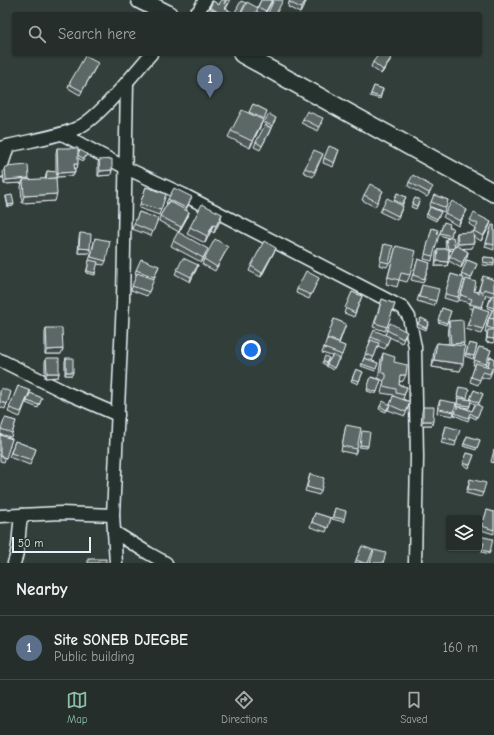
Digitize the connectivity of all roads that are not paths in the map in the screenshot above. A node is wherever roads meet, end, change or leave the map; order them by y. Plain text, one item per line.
1 (140, 0) edge
2 (206, 0) edge
3 (164, 12) edge
4 (198, 12) edge
5 (149, 56) edge
6 (246, 56) edge
7 (127, 82) junction
8 (62, 134) junction
9 (4, 147) edge
10 (126, 168) junction
11 (0, 172) edge
12 (494, 193) edge
13 (0, 360) edge
14 (118, 415) junction
15 (22, 514) junction
16 (113, 514) junction
17 (0, 516) edge
18 (114, 532) junction
19 (14, 563) edge
20 (116, 563) edge
21 (166, 563) edge
22 (415, 563) edge

1 - 3 street
2 - 4 street
5 - 7 street
6 - 12 street
7 - 8 street
7 - 10 street
8 - 9 street
8 - 10 street
9 - 11 street
10 - 14 street
10 - 22 street
13 - 14 street
14 - 16 street
15 - 16 street
15 - 17 street
15 - 19 street
16 - 18 street
18 - 20 street
18 - 21 street

